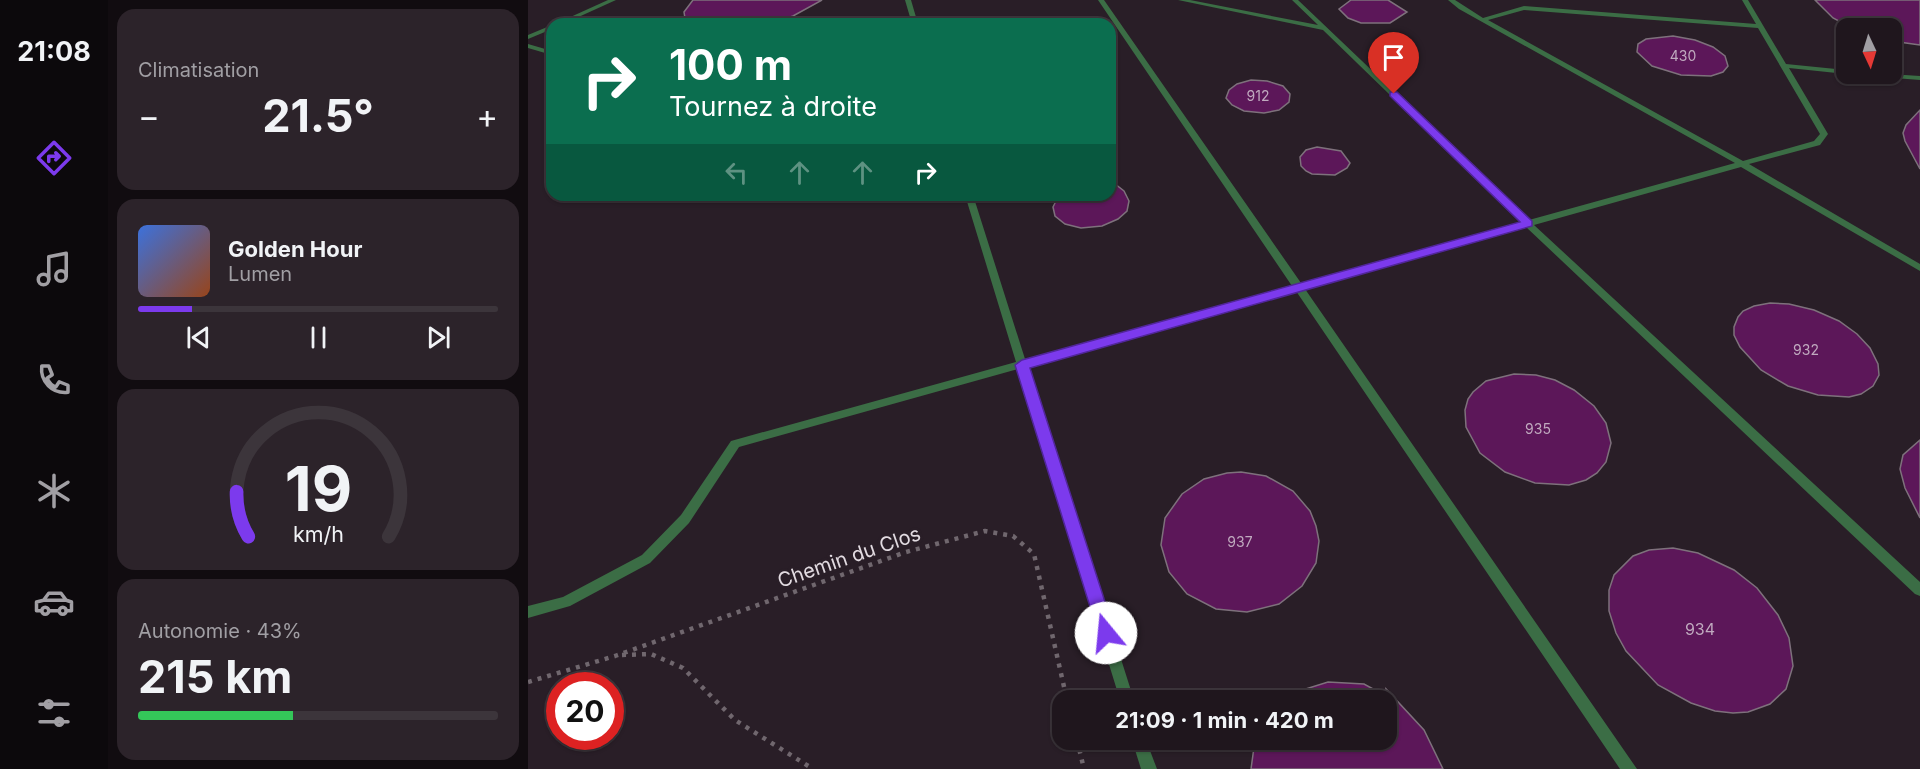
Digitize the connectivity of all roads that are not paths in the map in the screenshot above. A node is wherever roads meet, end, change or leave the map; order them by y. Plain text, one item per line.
1 (613, 0) edge
2 (908, 0) edge
3 (1101, 0) edge
4 (1181, 0) edge
5 (1296, 0) edge
6 (1451, 0) edge
7 (1745, 0) edge
8 (572, 18) edge
9 (913, 18) edge
10 (1113, 18) edge
11 (1483, 20) junction
12 (1116, 22) edge
13 (1760, 26) junction
14 (1326, 29) junction
15 (546, 30) edge
16 (528, 37) edge
17 (528, 46) edge
18 (546, 51) edge
19 (1784, 66) junction
20 (1836, 71) edge
21 (1902, 77) edge
22 (1920, 78) edge
23 (1741, 163) junction
24 (971, 201) edge
25 (1528, 224) junction
26 (1920, 268) edge
27 (1299, 288) junction
28 (1022, 365) junction
29 (1920, 590) edge
30 (528, 612) edge
31 (1124, 690) edge
32 (1142, 750) edge
33 (1149, 769) edge
34 (1629, 769) edge

1 - 8 lane
2 - 9 lane
3 - 10 lane
4 - 14 lane
5 - 14 lane
6 - 11 lane
7 - 13 lane
11 - 13 lane
11 - 23 lane
12 - 27 lane
13 - 19 lane
14 - 25 lane
15 - 16 lane
17 - 18 lane
19 - 20 lane
19 - 23 lane
21 - 22 lane
23 - 25 lane
23 - 26 lane
24 - 28 lane
25 - 27 lane
25 - 29 lane
27 - 28 lane
27 - 34 lane
28 - 30 lane
28 - 31 lane
32 - 33 lane

